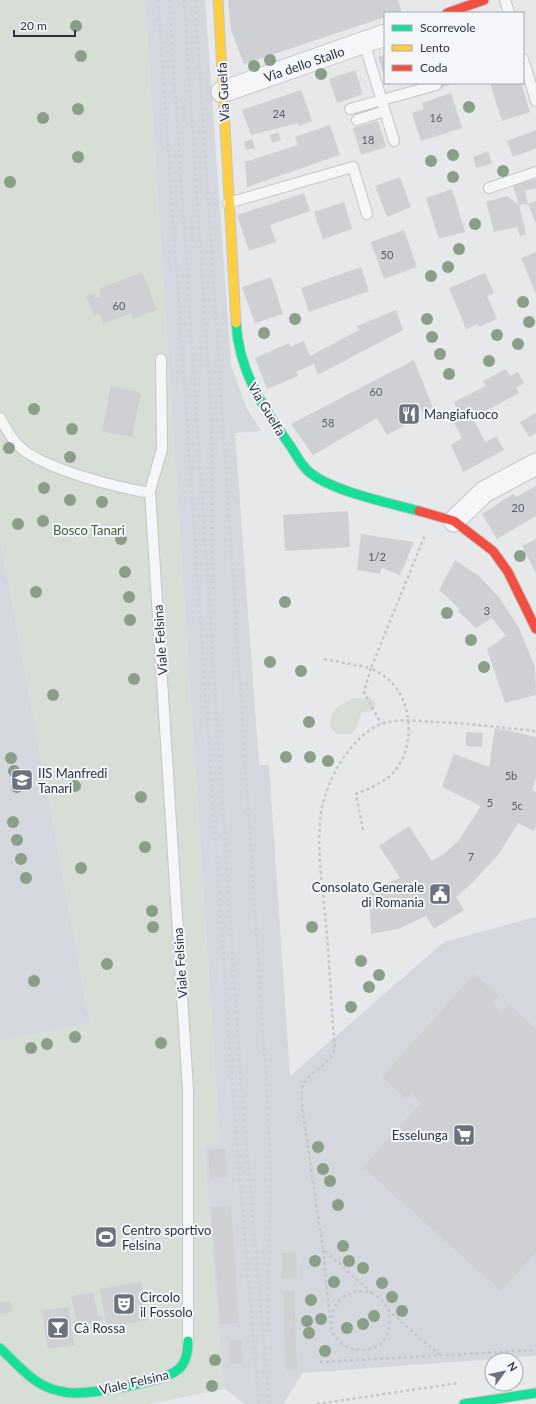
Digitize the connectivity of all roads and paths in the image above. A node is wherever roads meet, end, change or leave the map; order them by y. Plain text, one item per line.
1 (218, 0) edge
2 (484, 0) edge
3 (505, 0) edge
4 (451, 12) edge
5 (509, 12) edge
6 (384, 35) edge
7 (364, 42) junction
8 (524, 62) edge
9 (436, 85) dead end
10 (222, 92) junction
11 (382, 100) junction
12 (536, 101) edge
13 (350, 109) dead end
14 (385, 111) junction
15 (357, 120) dead end
16 (394, 141) dead end
17 (536, 172) edge
18 (489, 188) dead end
19 (228, 203) junction
20 (367, 214) dead end
21 (161, 359) dead end
22 (0, 418) edge
23 (536, 464) edge
24 (150, 493) junction
25 (433, 514) junction
26 (454, 521) junction
27 (531, 605) edge
28 (536, 629) edge
29 (324, 659) dead end
30 (371, 668) junction
31 (409, 720) junction
32 (381, 724) junction
33 (536, 731) edge
34 (363, 830) dead end
35 (323, 1249) junction
36 (372, 1294) junction
37 (388, 1309) junction
38 (331, 1324) junction
39 (188, 1341) joint
40 (0, 1348) edge
41 (536, 1350) edge
42 (441, 1356) junction
43 (320, 1362) dead end
44 (462, 1382) dead end
45 (536, 1393) edge
46 (317, 1404) edge
47 (464, 1404) edge

1 - 10 street, Via Guelfa
2 - 4 street
3 - 5 lane
6 - 7 street, Via dello Stallo
7 - 10 street, Via dello Stallo
7 - 11 lane
8 - 12 lane
9 - 11 lane
10 - 19 street, Via Guelfa
11 - 13 lane
11 - 14 lane
14 - 15 lane
14 - 16 lane
17 - 18 lane
19 - 20 lane
19 - 25 street, Via Guelfa
21 - 24 lane, Viale Felsina
22 - 24 lane
23 - 26 street
24 - 39 lane, Viale Felsina
25 - 26 street, Via Guelfa
25 - 30 path
26 - 27 street, Via Guelfa
27 - 28 street, Via Guelfa
29 - 30 path
30 - 31 path
30 - 32 path
31 - 32 path
31 - 33 path
31 - 34 path
32 - 35 path
35 - 36 path
35 - 38 path
36 - 37 path
36 - 38 path
37 - 38 path
37 - 42 path
39 - 40 street, Viale Felsina
41 - 42 path
42 - 43 path
44 - 46 path
45 - 47 street

